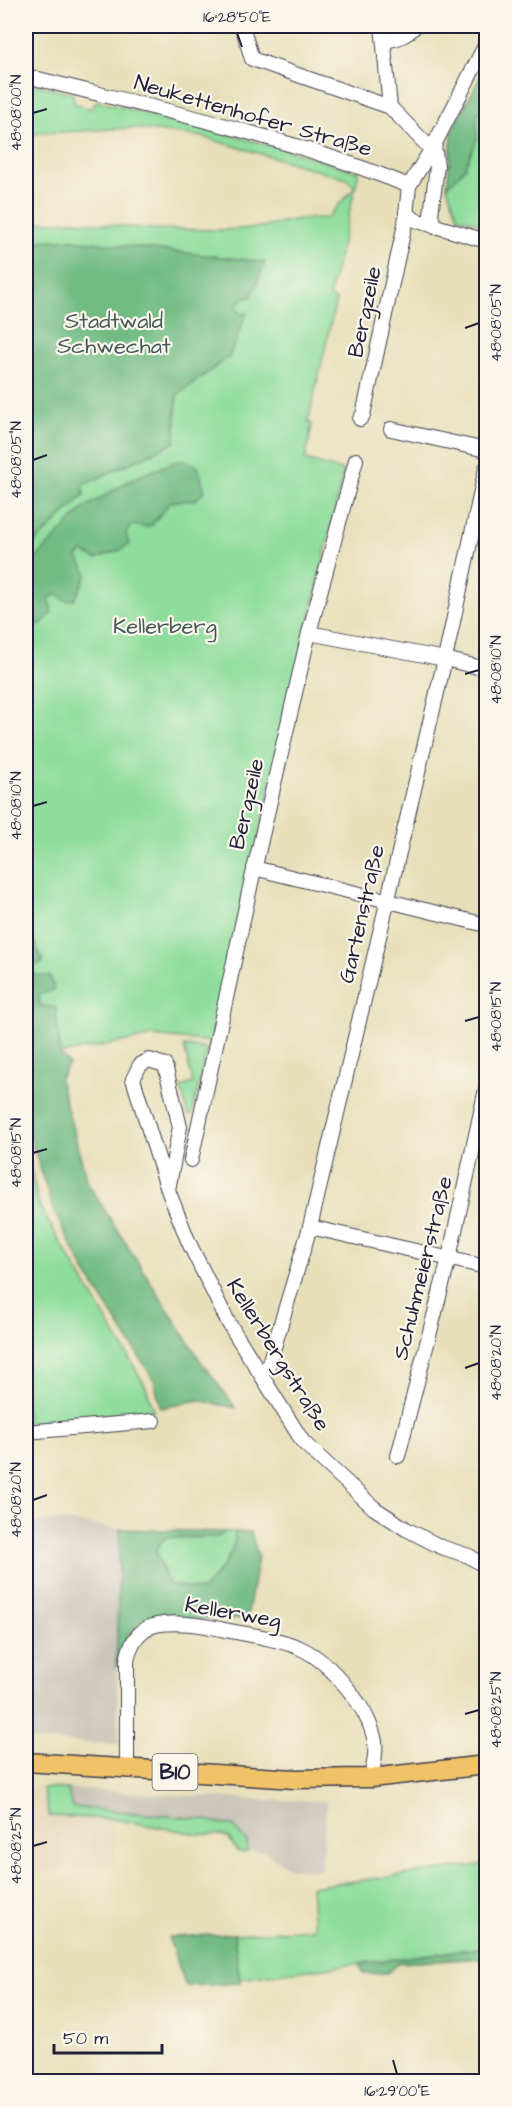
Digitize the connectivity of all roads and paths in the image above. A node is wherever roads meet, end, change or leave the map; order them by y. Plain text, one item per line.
1 (242, 26) edge
2 (382, 26) edge
3 (415, 26) edge
4 (384, 41) junction
5 (486, 44) edge
6 (26, 76) edge
7 (390, 106) junction
8 (434, 145) junction
9 (409, 186) junction
10 (406, 212) junction
11 (435, 227) junction
12 (486, 241) edge
13 (360, 419) dead end
14 (391, 429) dead end
15 (486, 450) edge
16 (356, 460) dead end
17 (486, 468) edge
18 (309, 633) junction
19 (445, 659) junction
20 (486, 669) edge
21 (254, 868) junction
22 (386, 901) junction
23 (486, 925) edge
24 (486, 1089) edge
25 (191, 1160) dead end
26 (168, 1190) junction
27 (310, 1227) junction
28 (449, 1258) junction
29 (486, 1267) edge
30 (268, 1367) dead end
31 (153, 1421) dead end
32 (26, 1432) edge
33 (398, 1456) dead end
34 (485, 1566) edge
35 (26, 1762) edge
36 (486, 1765) edge
37 (127, 1769) junction
38 (371, 1778) junction

1 - 7 street
2 - 4 street
3 - 4 street
4 - 7 street
5 - 8 street
6 - 9 street, Neukettenhofer Straße
7 - 8 street
8 - 9 street
8 - 11 street
9 - 10 street
10 - 11 street
10 - 13 street, Bergzeile
11 - 12 street
14 - 15 street
16 - 18 street, Bergzeile
17 - 19 street, Gartenstraße
18 - 19 street
18 - 21 street, Bergzeile
19 - 20 street
19 - 22 street, Gartenstraße
21 - 22 street
21 - 25 street, Bergzeile
22 - 23 street
22 - 27 street, Gartenstraße
24 - 28 street, Schuhmeierstraße
26 - 26 street, Kellerbergstraße
26 - 34 street, Kellerbergstraße
27 - 28 street
27 - 30 street, Gartenstraße
28 - 29 street
28 - 33 street, Schuhmeierstraße
31 - 32 street
35 - 37 main road, B10
36 - 38 main road, B10
37 - 38 main road, B10
37 - 38 street, Kellerweg

